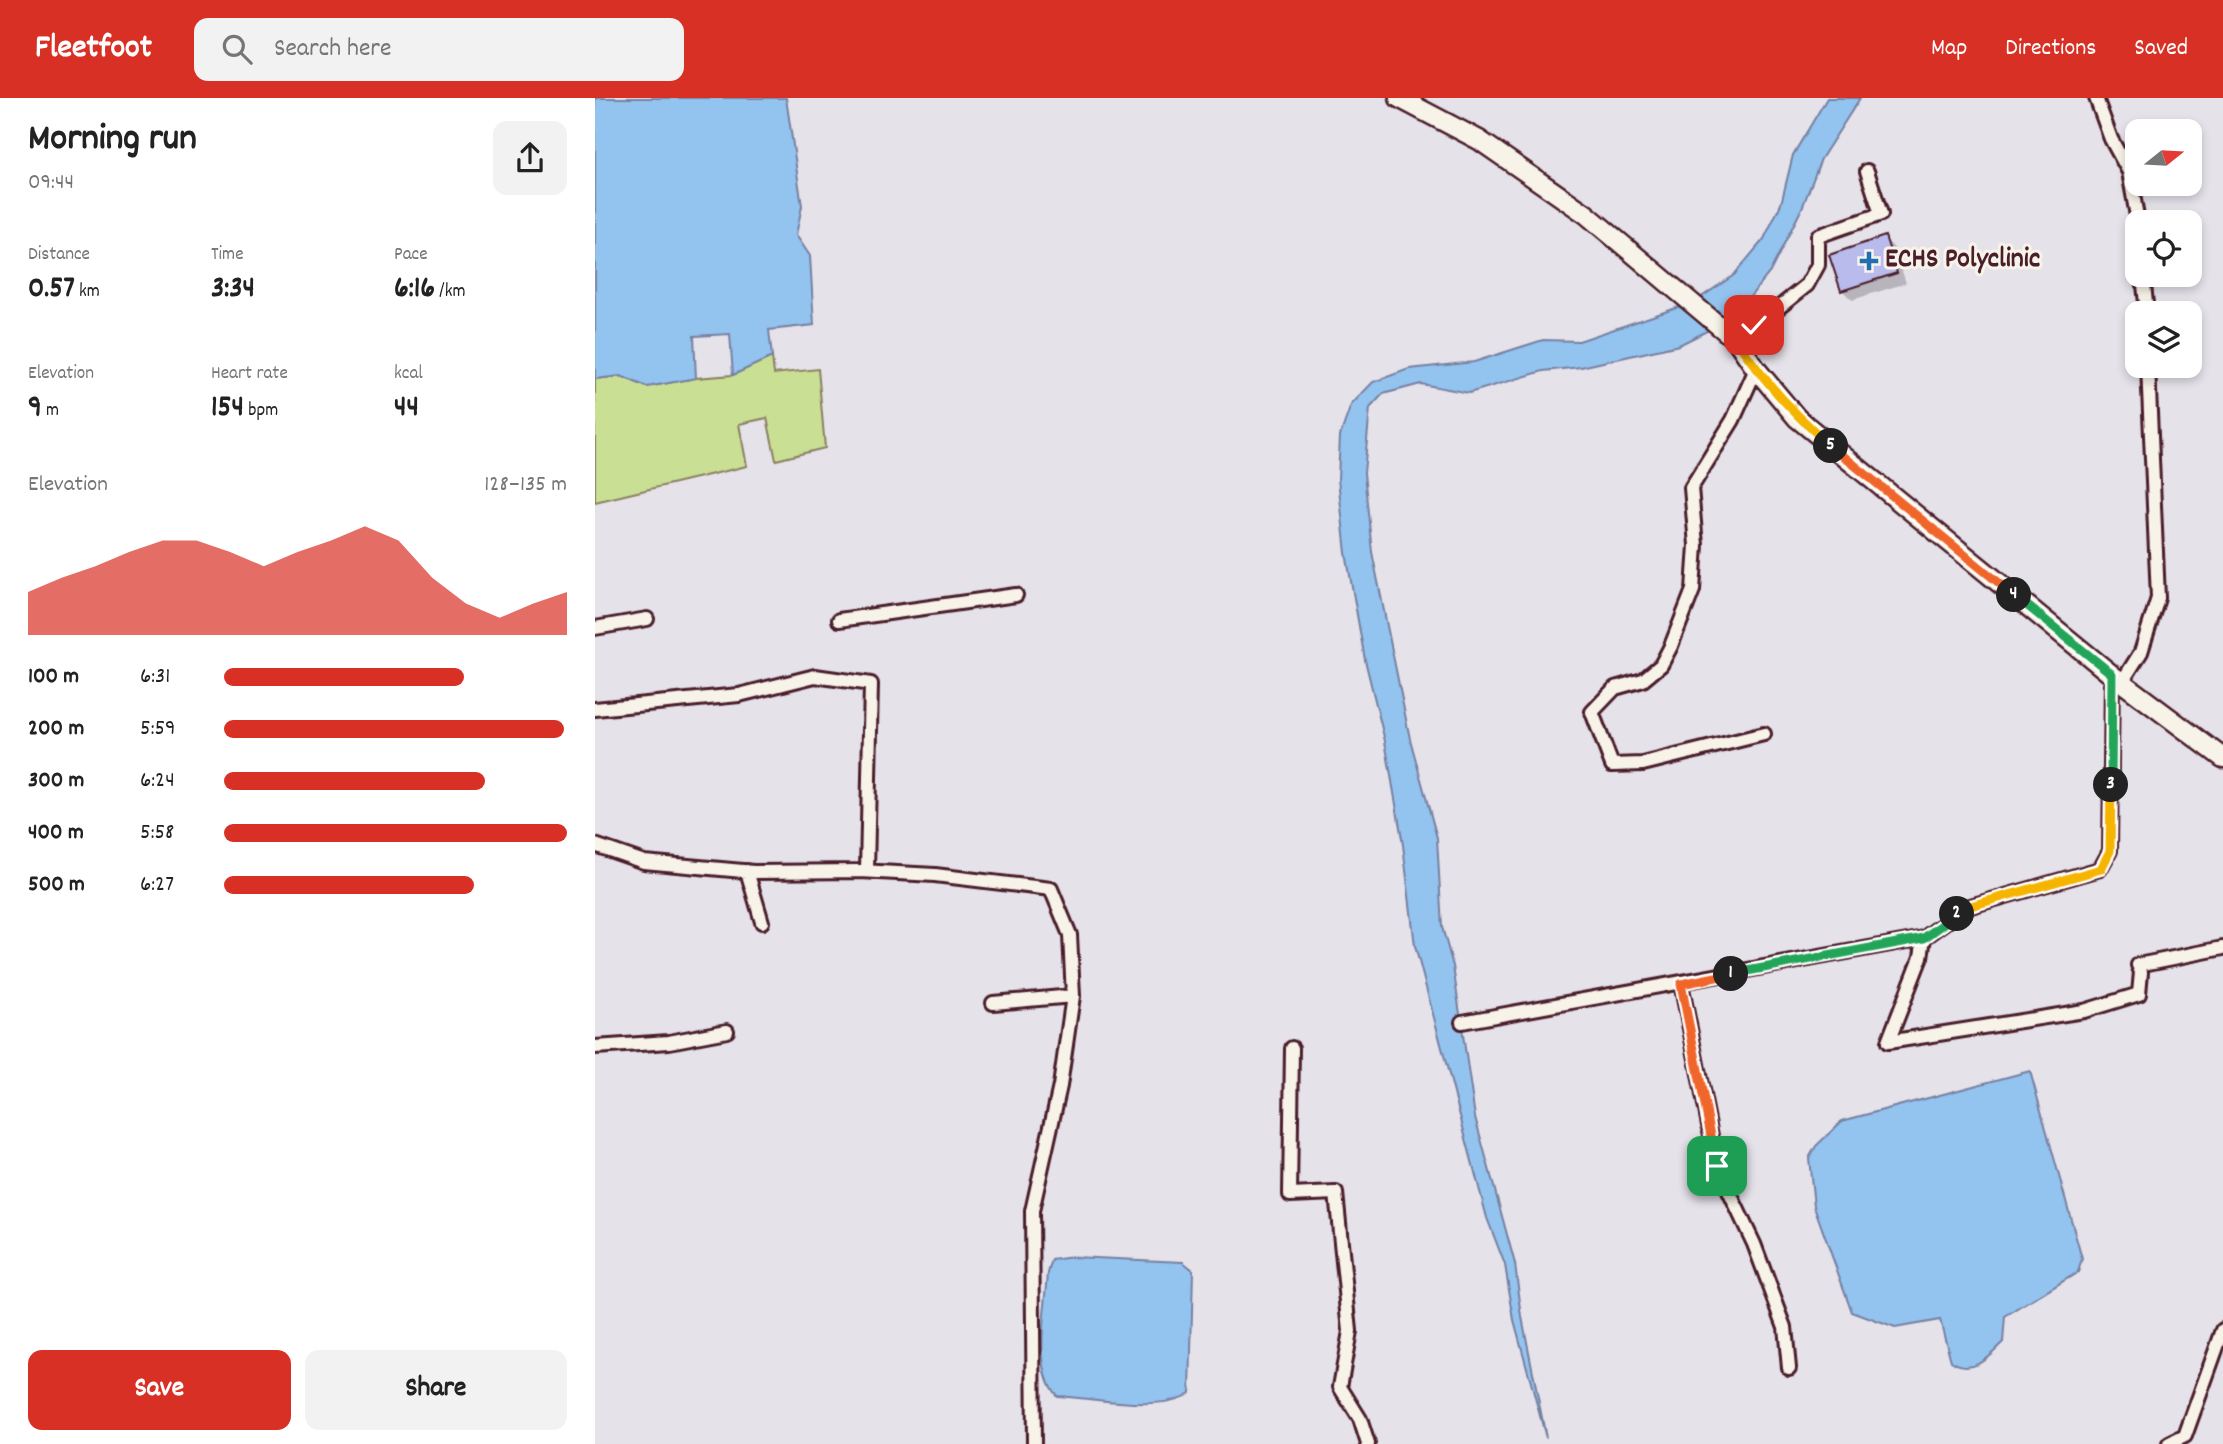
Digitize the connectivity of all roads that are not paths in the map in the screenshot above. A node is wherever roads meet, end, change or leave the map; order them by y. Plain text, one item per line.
1 (1399, 98) edge
2 (2097, 98) edge
3 (1867, 171) dead end
4 (2135, 210) edge
5 (1737, 341) junction
6 (1756, 369) junction
7 (2149, 378) edge
8 (1016, 595) dead end
9 (647, 619) dead end
10 (839, 621) dead end
11 (595, 628) edge
12 (2117, 678) junction
13 (595, 709) edge
14 (1764, 734) dead end
15 (2223, 758) edge
16 (595, 845) edge
17 (747, 871) junction
18 (867, 871) junction
19 (762, 922) dead end
20 (1924, 938) junction
21 (2223, 948) edge
22 (1681, 984) junction
23 (1073, 996) junction
24 (993, 1003) dead end
25 (1462, 1022) dead end
26 (727, 1031) dead end
27 (595, 1047) edge
28 (1292, 1048) dead end
29 (2223, 1330) edge
30 (1789, 1368) dead end
31 (1034, 1444) edge
32 (1368, 1444) edge
33 (2169, 1444) edge

1 - 5 street
2 - 4 street
3 - 5 street
5 - 6 street
6 - 12 street
6 - 14 street
7 - 12 street
8 - 10 street
9 - 11 street
12 - 15 street
12 - 20 street
13 - 18 street
16 - 17 street
17 - 18 street
17 - 19 street
18 - 23 street
20 - 21 street
20 - 22 street
22 - 25 street
22 - 30 street
23 - 24 street
23 - 31 street
26 - 27 street
28 - 32 street
29 - 33 street

